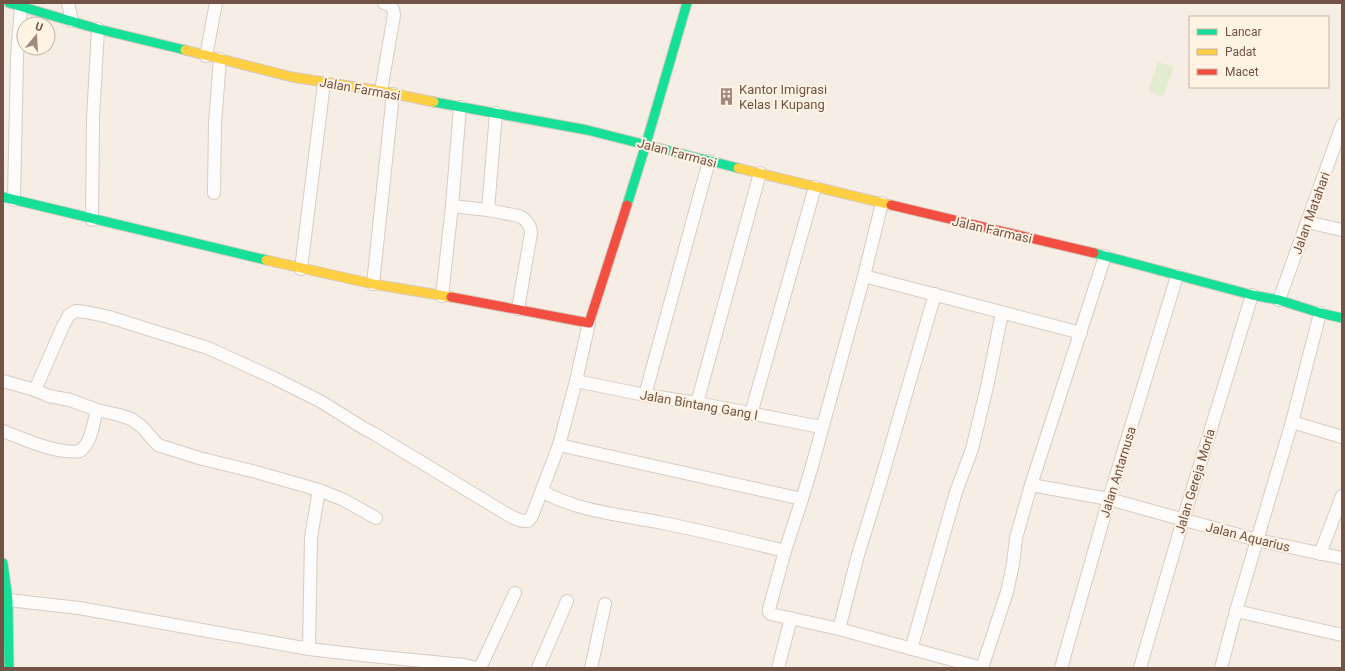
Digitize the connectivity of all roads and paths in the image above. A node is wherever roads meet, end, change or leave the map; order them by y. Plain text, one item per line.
1 (68, 3) edge
2 (216, 3) edge
3 (384, 3) edge
4 (687, 3) edge
5 (15, 5) edge
6 (72, 21) junction
7 (98, 29) junction
8 (206, 56) junction
9 (220, 59) junction
10 (324, 83) junction
11 (381, 91) junction
12 (393, 94) junction
13 (460, 107) junction
14 (496, 113) junction
15 (1342, 125) edge
16 (646, 144) junction
17 (708, 161) junction
18 (760, 173) junction
19 (815, 187) junction
20 (214, 193) dead end
21 (8, 199) edge
22 (882, 203) junction
23 (452, 206) junction
24 (488, 210) junction
25 (92, 220) junction
26 (1307, 222) junction
27 (1342, 230) edge
28 (1105, 256) junction
29 (301, 269) junction
30 (864, 276) junction
31 (1177, 276) junction
32 (373, 284) junction
33 (935, 294) junction
34 (1252, 295) junction
35 (442, 296) junction
36 (1278, 300) junction
37 (518, 309) junction
38 (1002, 313) junction
39 (1320, 313) junction
40 (1342, 318) edge
41 (589, 323) junction
42 (1081, 333) junction
43 (3, 381) edge
44 (576, 381) junction
45 (35, 390) junction
46 (645, 395) junction
47 (696, 403) junction
48 (97, 410) junction
49 (751, 414) junction
50 (1292, 422) junction
51 (821, 428) junction
52 (3, 431) edge
53 (1342, 437) edge
54 (558, 445) junction
55 (1031, 485) junction
56 (319, 490) junction
57 (542, 491) junction
58 (1342, 496) edge
59 (802, 499) junction
60 (1109, 499) junction
61 (376, 518) dead end
62 (1183, 520) junction
63 (1257, 540) junction
64 (785, 551) junction
65 (1320, 554) junction
66 (1342, 558) edge
67 (3, 563) edge
68 (515, 593) dead end
69 (8, 600) junction
70 (568, 600) dead end
71 (605, 604) dead end
72 (1236, 611) junction
73 (791, 618) junction
74 (840, 629) junction
75 (1342, 635) edge
76 (309, 649) junction
77 (911, 649) junction
78 (936, 663) edge
79 (463, 667) edge
80 (9, 668) edge
81 (479, 668) edge
82 (538, 668) edge
83 (591, 668) edge
84 (778, 668) edge
85 (982, 668) edge
86 (1061, 668) edge
87 (1140, 668) edge
88 (1221, 668) edge

1 - 6 street
2 - 8 street
3 - 11 street
4 - 16 street
5 - 6 street, Jalan Farmasi
5 - 21 street
6 - 7 street, Jalan Farmasi
7 - 8 street, Jalan Farmasi
7 - 25 street
8 - 9 street, Jalan Farmasi
9 - 10 street, Jalan Farmasi
9 - 20 street
10 - 11 street, Jalan Farmasi
10 - 29 street
11 - 12 street, Jalan Farmasi
12 - 13 street, Jalan Farmasi
12 - 32 street
13 - 14 street, Jalan Farmasi
13 - 23 street
14 - 16 street, Jalan Farmasi
14 - 24 street
15 - 26 street, Jalan Matahari
16 - 17 street, Jalan Farmasi
16 - 41 street
17 - 18 street, Jalan Farmasi
17 - 46 street
18 - 19 street, Jalan Farmasi
18 - 47 street
19 - 22 street, Jalan Farmasi
19 - 49 street
21 - 25 street
22 - 28 street, Jalan Farmasi
22 - 30 street
23 - 24 street
23 - 35 street
24 - 37 street
25 - 29 street
26 - 27 street
26 - 36 street, Jalan Matahari
28 - 31 street, Jalan Farmasi
28 - 42 street
29 - 32 street
30 - 33 street
30 - 51 street
31 - 34 street, Jalan Farmasi
31 - 60 street, Jalan Antarnusa
32 - 35 street
33 - 38 street
33 - 74 street
34 - 36 street, Jalan Farmasi
34 - 62 street, Jalan Gereja Moria
35 - 37 street
36 - 39 street, Jalan Farmasi
37 - 41 street
38 - 42 street
38 - 77 street
39 - 40 street, Jalan Farmasi
39 - 50 street
41 - 44 street
42 - 55 street
43 - 45 street
44 - 46 street, Jalan Bintang Gang I
44 - 54 street
45 - 48 street
45 - 57 street
46 - 47 street, Jalan Bintang Gang I
47 - 49 street, Jalan Bintang Gang I
48 - 52 street
48 - 56 street
49 - 51 street, Jalan Bintang Gang I
50 - 53 street
50 - 63 street
51 - 59 street
54 - 57 street
54 - 59 street
55 - 60 street, Jalan Aquarius
55 - 85 street
56 - 61 street
56 - 76 street
57 - 64 street
58 - 65 street
59 - 64 street
60 - 62 street, Jalan Aquarius
60 - 86 street, Jalan Antarnusa
62 - 63 street, Jalan Aquarius
62 - 87 street, Jalan Gereja Moria
63 - 65 street, Jalan Aquarius
63 - 72 street
64 - 73 street
65 - 66 street, Jalan Aquarius
67 - 69 street
68 - 81 street
69 - 76 street
69 - 80 street
70 - 82 street
71 - 83 street
72 - 75 street
72 - 88 street
73 - 74 street
73 - 84 street
74 - 77 street
76 - 79 street
77 - 78 street
78 - 85 street
79 - 81 street

